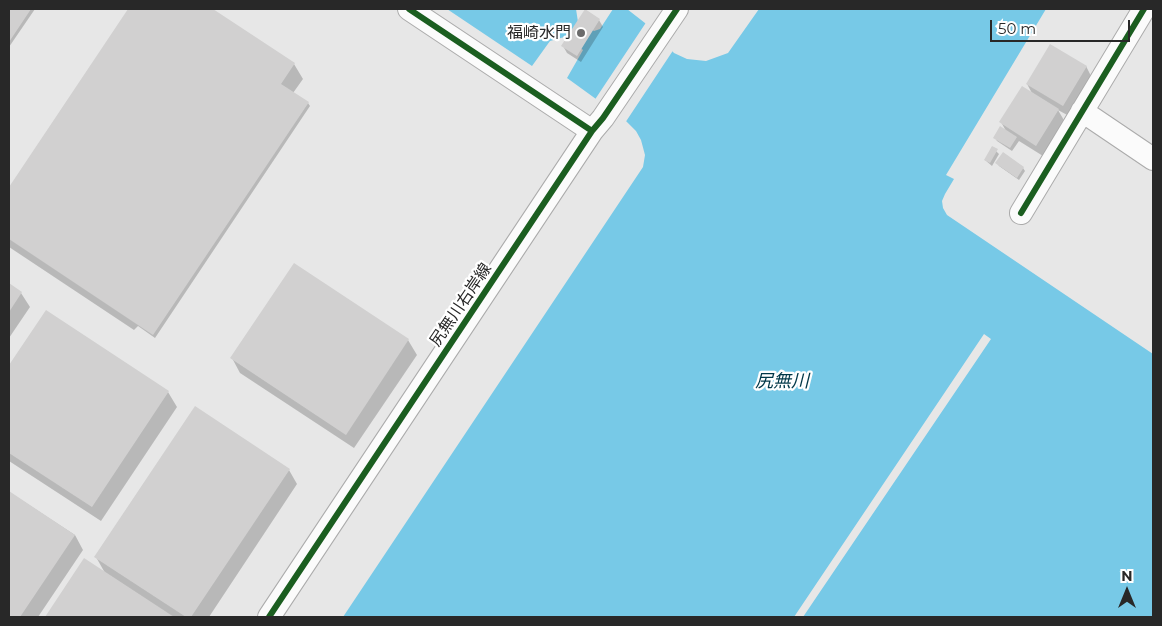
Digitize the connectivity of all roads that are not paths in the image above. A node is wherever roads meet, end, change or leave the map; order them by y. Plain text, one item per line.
1 (409, 9) edge
2 (1144, 9) edge
3 (672, 15) edge
4 (1082, 111) junction
5 (598, 125) junction
6 (1153, 159) edge
7 (1021, 213) dead end
8 (269, 617) edge

1 - 5 street
2 - 4 street
3 - 5 street, 尻無川右岸線
4 - 6 street
4 - 7 street
5 - 8 street, 尻無川右岸線

